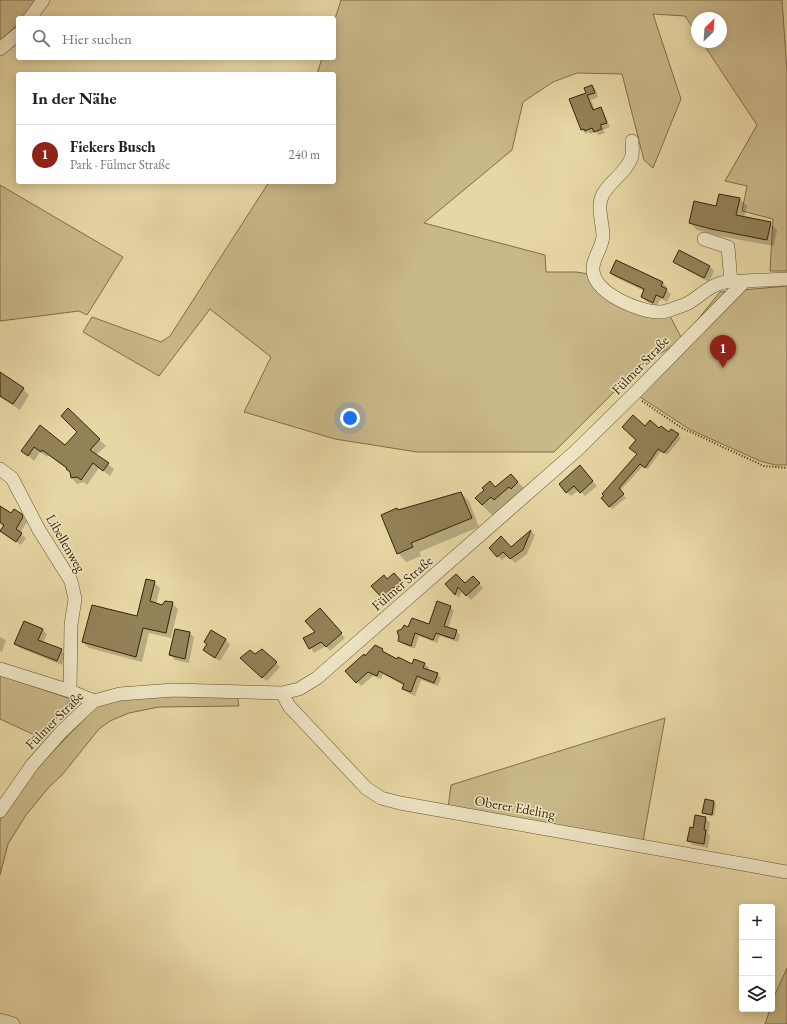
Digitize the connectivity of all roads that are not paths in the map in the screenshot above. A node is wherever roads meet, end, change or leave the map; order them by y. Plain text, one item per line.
1 (43, 0) edge
2 (31, 16) edge
3 (16, 36) edge
4 (0, 49) edge
5 (632, 140) dead end
6 (704, 239) dead end
7 (787, 279) edge
8 (745, 280) junction
9 (731, 282) junction
10 (0, 469) edge
11 (0, 669) edge
12 (70, 691) junction
13 (282, 693) junction
14 (94, 701) junction
15 (0, 811) edge
16 (787, 872) edge
17 (0, 1020) edge
18 (12, 1024) edge

1 - 2 street
3 - 4 street
5 - 9 street
6 - 9 street
7 - 8 street
8 - 9 street
8 - 13 street, Fülmer Straße
10 - 12 street, Libellenweg
11 - 12 street
12 - 14 street
13 - 14 street, Fülmer Straße
13 - 16 street, Oberer Edeling
14 - 15 street, Fülmer Straße
17 - 18 street

